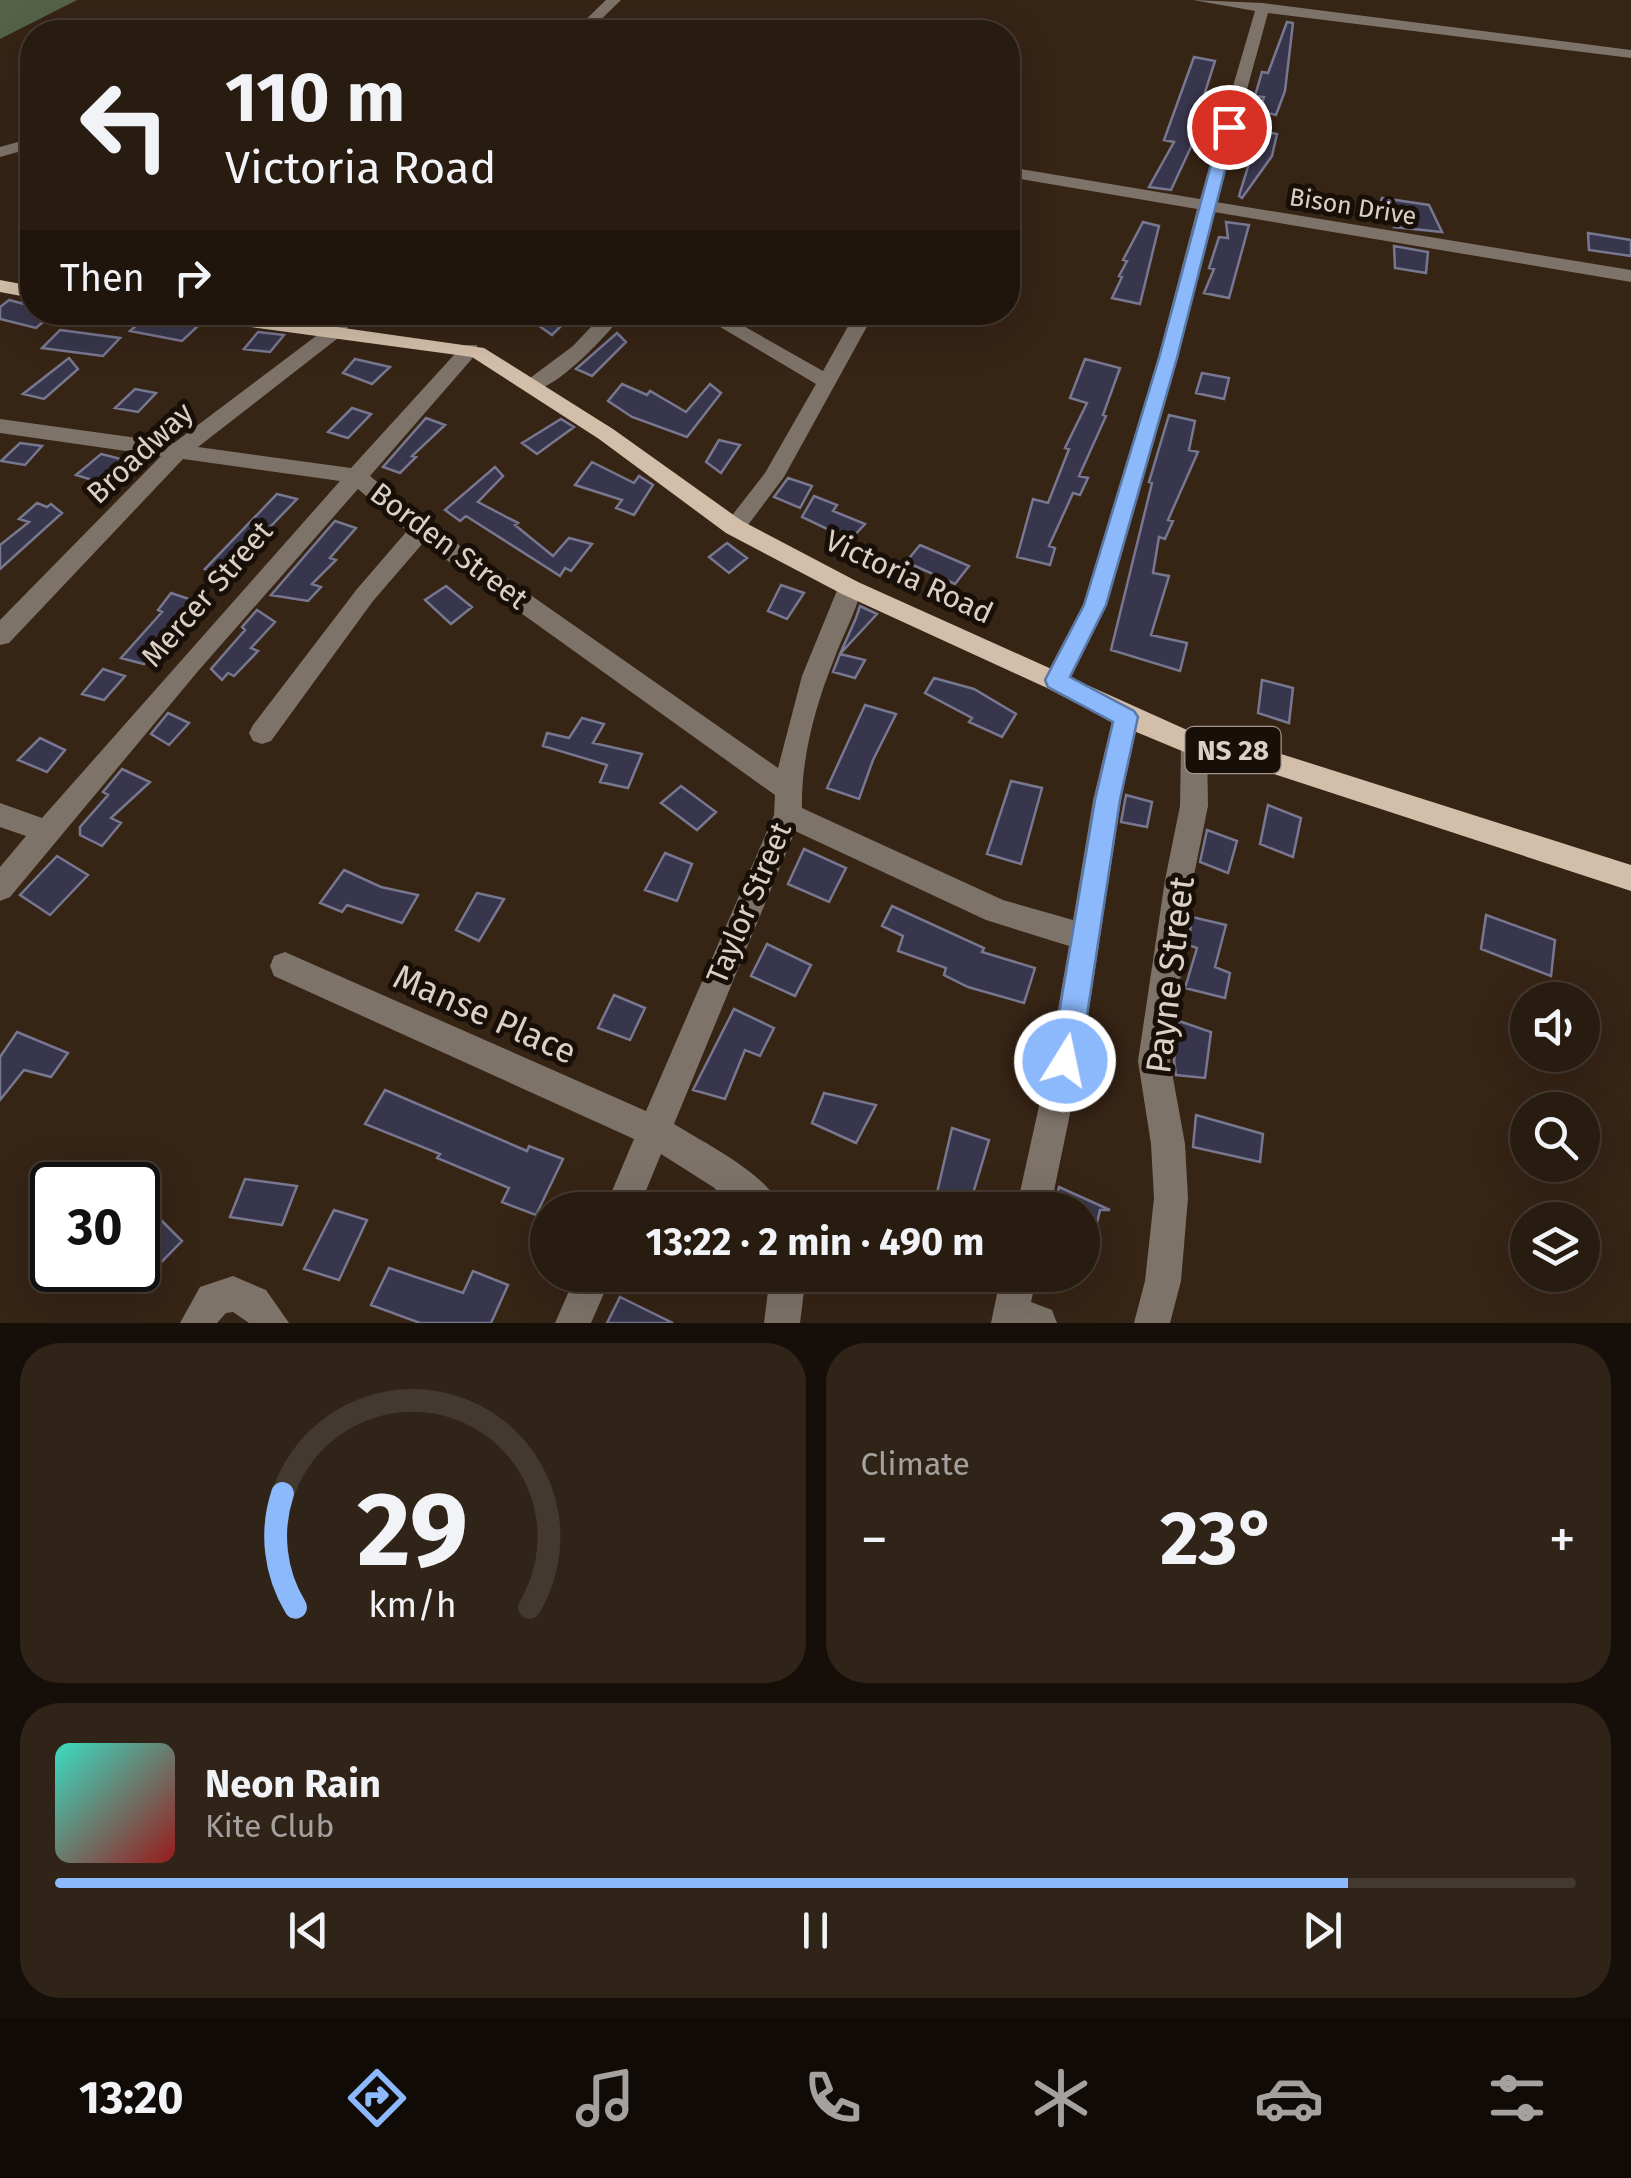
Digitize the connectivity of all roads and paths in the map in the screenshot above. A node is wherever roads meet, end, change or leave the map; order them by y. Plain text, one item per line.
1 (614, 0) edge
2 (1200, 0) edge
3 (1264, 7) junction
4 (593, 20) edge
5 (1631, 54) edge
6 (1020, 174) edge
7 (1206, 208) junction
8 (1631, 276) edge
9 (288, 325) edge
10 (340, 325) edge
11 (604, 325) edge
12 (727, 325) edge
13 (859, 325) edge
14 (335, 331) junction
15 (470, 350) junction
16 (828, 382) junction
17 (533, 386) junction
18 (0, 426) edge
19 (178, 451) junction
20 (356, 476) junction
21 (734, 527) junction
22 (420, 530) junction
23 (850, 588) junction
24 (0, 636) edge
25 (1056, 680) junction
26 (1126, 717) junction
27 (262, 734) dead end
28 (1194, 745) junction
29 (788, 802) junction
30 (0, 816) edge
31 (45, 830) junction
32 (1631, 878) edge
33 (0, 888) edge
34 (1087, 936) junction
35 (285, 966) dead end
36 (654, 1130) junction
37 (628, 1192) edge
38 (745, 1192) edge
39 (1037, 1192) edge
40 (587, 1292) edge
41 (786, 1292) edge
42 (1019, 1292) edge
43 (1020, 1320) edge
44 (198, 1323) edge
45 (271, 1323) edge
46 (574, 1323) edge
47 (782, 1323) edge
48 (1152, 1323) edge

1 - 4 street
2 - 3 street
3 - 5 street
3 - 7 street
6 - 7 street, Bison Drive
7 - 8 street, Bison Drive
7 - 25 street
9 - 14 main road, Victoria Road / NS 28
10 - 14 street, Broadway
11 - 17 street
12 - 16 street
13 - 16 street
14 - 15 main road, Victoria Road / NS 28
14 - 19 street, Broadway
15 - 17 main road, Victoria Road / NS 28
15 - 20 street, Mercer Street
16 - 21 street
17 - 21 main road, Victoria Road / NS 28
18 - 19 street, Borden Street
19 - 20 street, Borden Street
19 - 24 street, Broadway
20 - 22 street, Borden Street
20 - 31 street, Mercer Street
21 - 23 main road, Victoria Road / NS 28
22 - 27 street
22 - 29 street, Borden Street
23 - 25 main road, Victoria Road / NS 28
23 - 29 street, Taylor Street
25 - 26 main road, Victoria Road / NS 28
26 - 28 main road, Victoria Road / NS 28
26 - 34 street
28 - 32 main road, Victoria Road / NS 28
28 - 48 street, Payne Street
29 - 34 street, Borden Street
29 - 36 street, Taylor Street
30 - 31 street
31 - 33 street, Mercer Street
34 - 39 street
35 - 36 street, Manse Place
36 - 37 street, Taylor Street
36 - 38 street, Manse Place
40 - 46 street
41 - 47 street
42 - 43 street
44 - 45 street

